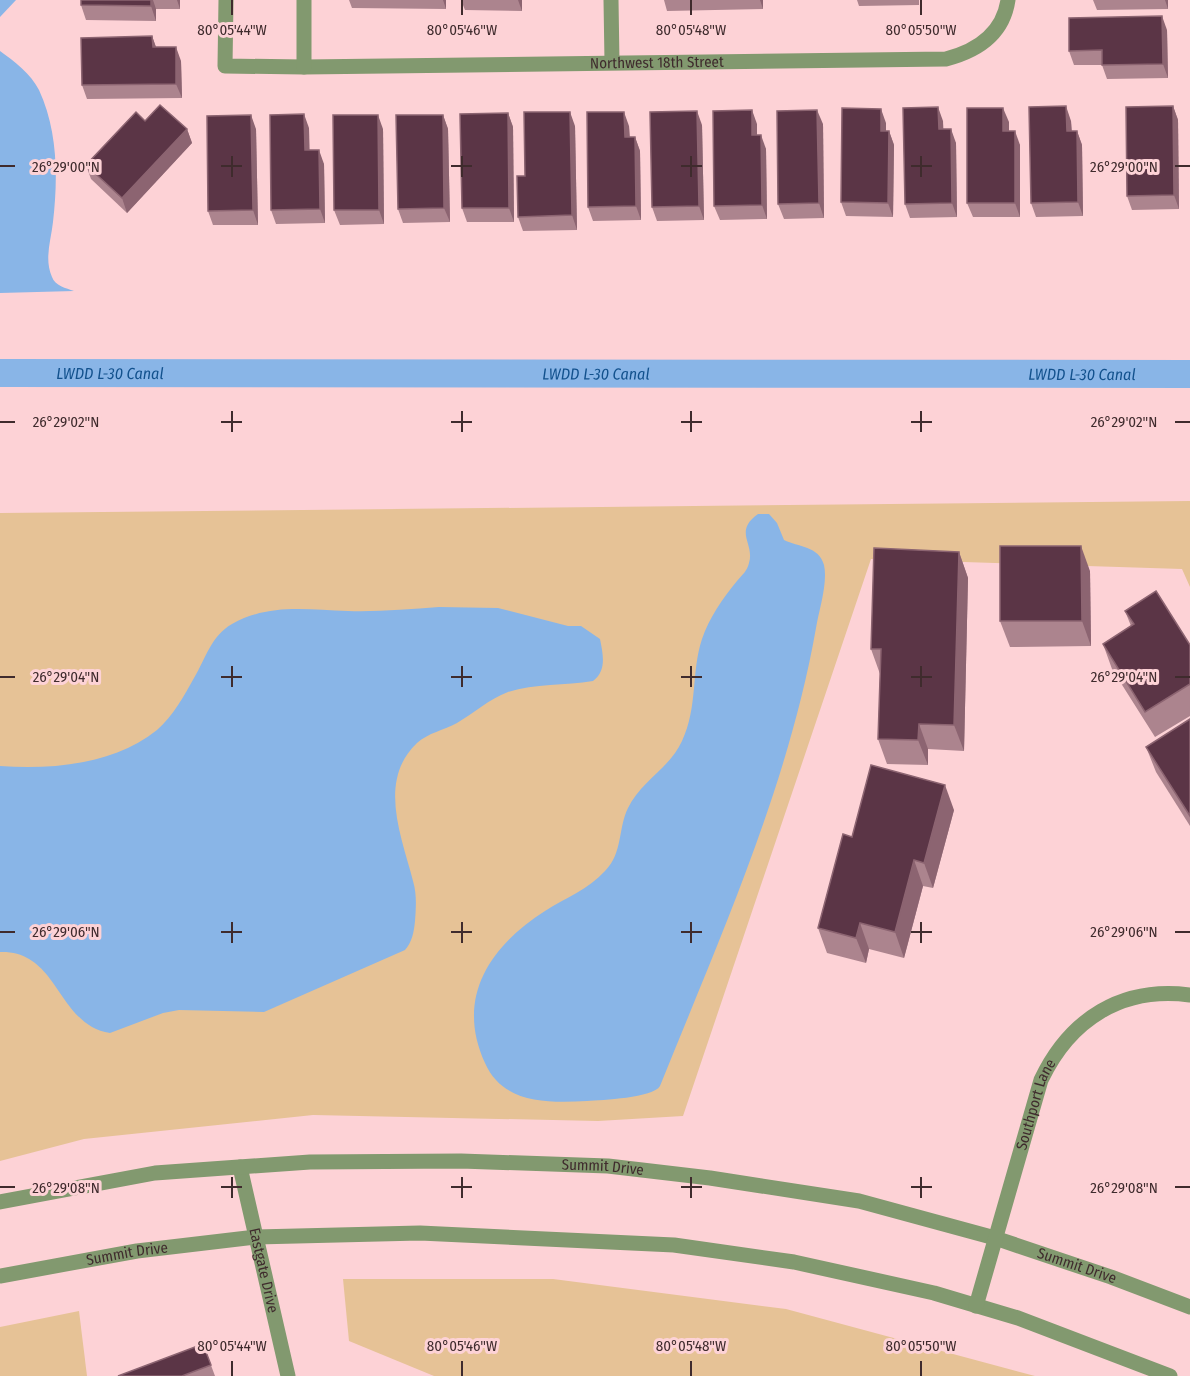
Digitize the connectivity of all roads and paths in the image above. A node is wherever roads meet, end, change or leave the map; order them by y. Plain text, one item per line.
1 (226, 0) edge
2 (304, 0) edge
3 (611, 0) edge
4 (1008, 0) edge
5 (612, 62) junction
6 (304, 67) junction
7 (1190, 994) edge
8 (240, 1167) junction
9 (0, 1202) edge
10 (256, 1237) junction
11 (995, 1238) junction
12 (0, 1275) edge
13 (976, 1306) junction
14 (1190, 1308) edge
15 (288, 1376) edge
16 (1170, 1376) edge

1 - 6 street, Northwest 18th Street
2 - 6 street
3 - 5 street
4 - 5 street, Northwest 18th Street
5 - 6 street, Northwest 18th Street
7 - 11 street, Southport Lane
8 - 9 street, Summit Drive
8 - 10 street, Eastgate Drive
8 - 11 street, Summit Drive
10 - 12 street, Summit Drive
10 - 13 street, Summit Drive
10 - 15 street, Eastgate Drive
11 - 13 street, Southport Lane
11 - 14 street, Summit Drive
13 - 16 street, Summit Drive

